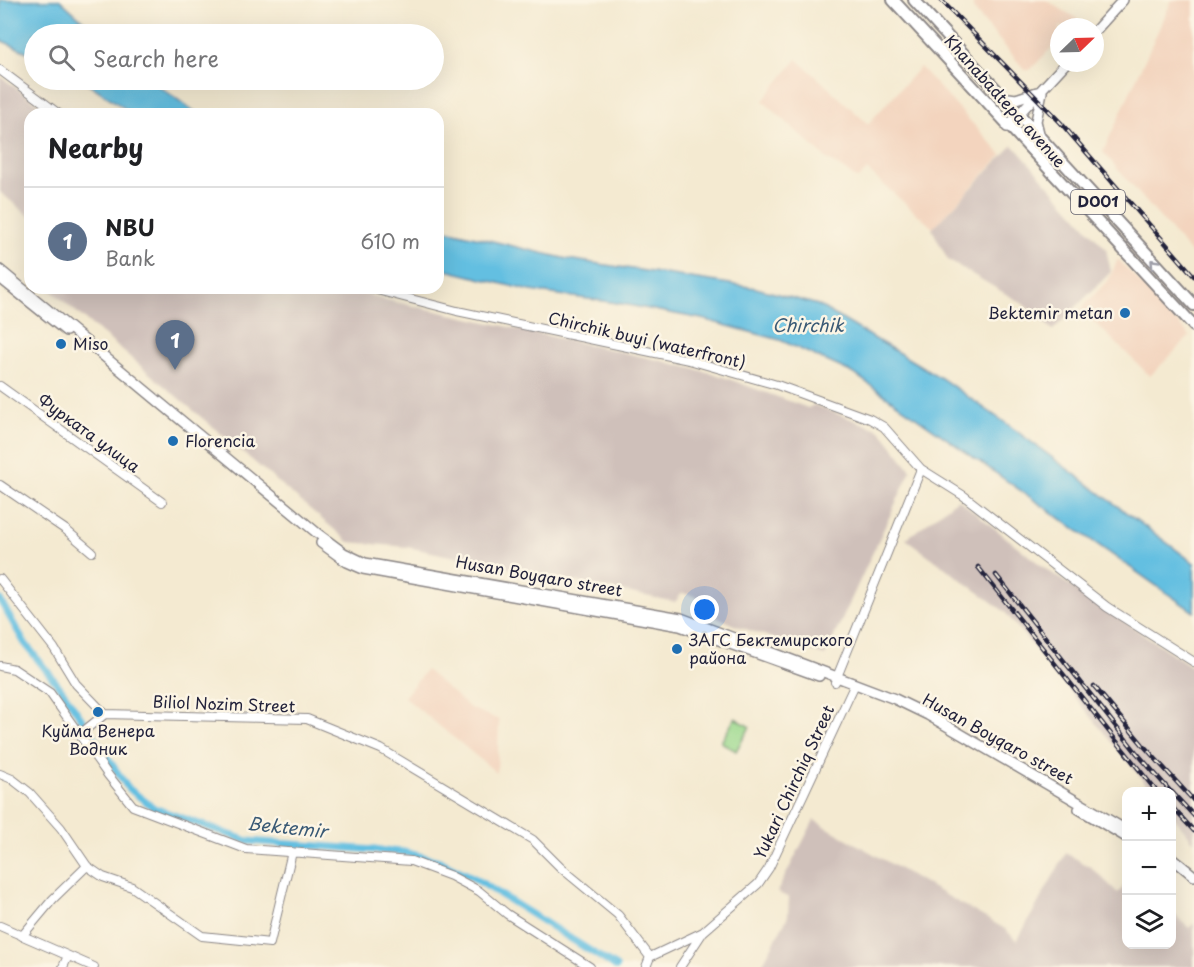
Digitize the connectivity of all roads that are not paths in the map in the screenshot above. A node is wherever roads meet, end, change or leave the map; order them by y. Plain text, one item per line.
1 (893, 0) edge
2 (914, 0) edge
3 (1123, 0) edge
4 (1104, 21) edge
5 (0, 70) edge
6 (1058, 72) edge
7 (24, 88) edge
8 (26, 90) edge
9 (1042, 90) junction
10 (1002, 97) junction
11 (50, 108) edge
12 (1019, 115) junction
13 (1007, 127) junction
14 (1040, 138) junction
15 (0, 270) edge
16 (0, 278) edge
17 (24, 290) edge
18 (29, 294) edge
19 (391, 294) edge
20 (1194, 305) edge
21 (1194, 326) edge
22 (0, 386) edge
23 (921, 469) junction
24 (0, 485) edge
25 (162, 502) dead end
26 (92, 552) dead end
27 (0, 579) edge
28 (627, 611) junction
29 (1194, 662) edge
30 (0, 666) edge
31 (836, 679) junction
32 (854, 686) junction
33 (105, 714) junction
34 (80, 734) junction
35 (959, 734) junction
36 (0, 774) edge
37 (1122, 828) edge
38 (1122, 835) edge
39 (292, 852) junction
40 (1176, 861) edge
41 (87, 866) junction
42 (1176, 869) edge
43 (1194, 876) edge
44 (1194, 883) edge
45 (0, 926) edge
46 (703, 932) junction
47 (22, 936) junction
48 (68, 956) junction
49 (650, 957) junction
50 (63, 967) edge
51 (94, 967) edge
52 (590, 967) edge
53 (646, 967) edge
54 (680, 967) edge

1 - 13 highway, Khanabadtepa avenue / D001
2 - 10 highway, Khanabadtepa avenue / D001
3 - 4 main road
5 - 7 street
6 - 9 main road
8 - 11 street
9 - 10 main road
9 - 12 main road
9 - 14 main road
10 - 12 highway, Khanabadtepa avenue / D001
12 - 13 main road
12 - 14 highway, Khanabadtepa avenue / D001
13 - 21 highway, Khanabadtepa avenue / D001
20 -> 14 highway, Khanabadtepa avenue / D001
15 - 17 main road, Husan Boyqaro street
16 - 28 main road, Husan Boyqaro street
18 - 28 main road, Husan Boyqaro street
19 - 23 street, Chirchik buyi (waterfront)
22 - 25 street, Фурката улица
23 - 29 street, Chirchik buyi (waterfront)
23 - 31 street
24 - 26 street
27 - 33 street
28 - 31 main road, Husan Boyqaro street
30 - 34 street
31 - 32 main road, Husan Boyqaro street
32 - 35 main road, Husan Boyqaro street
32 - 46 street, Yukari Chirchiq Street
33 - 34 street
33 - 49 street, Biliol Nozim Street
34 - 39 street
35 - 37 main road, Husan Boyqaro street
35 - 38 main road, Husan Boyqaro street
36 - 41 street
39 - 41 street
39 - 52 street
40 - 43 main road
41 - 47 street
42 - 44 main road
45 - 47 street
46 - 49 street
46 - 54 street, Yukari Chirchiq Street
47 - 48 street
48 - 50 street
48 - 51 street
49 - 53 street

